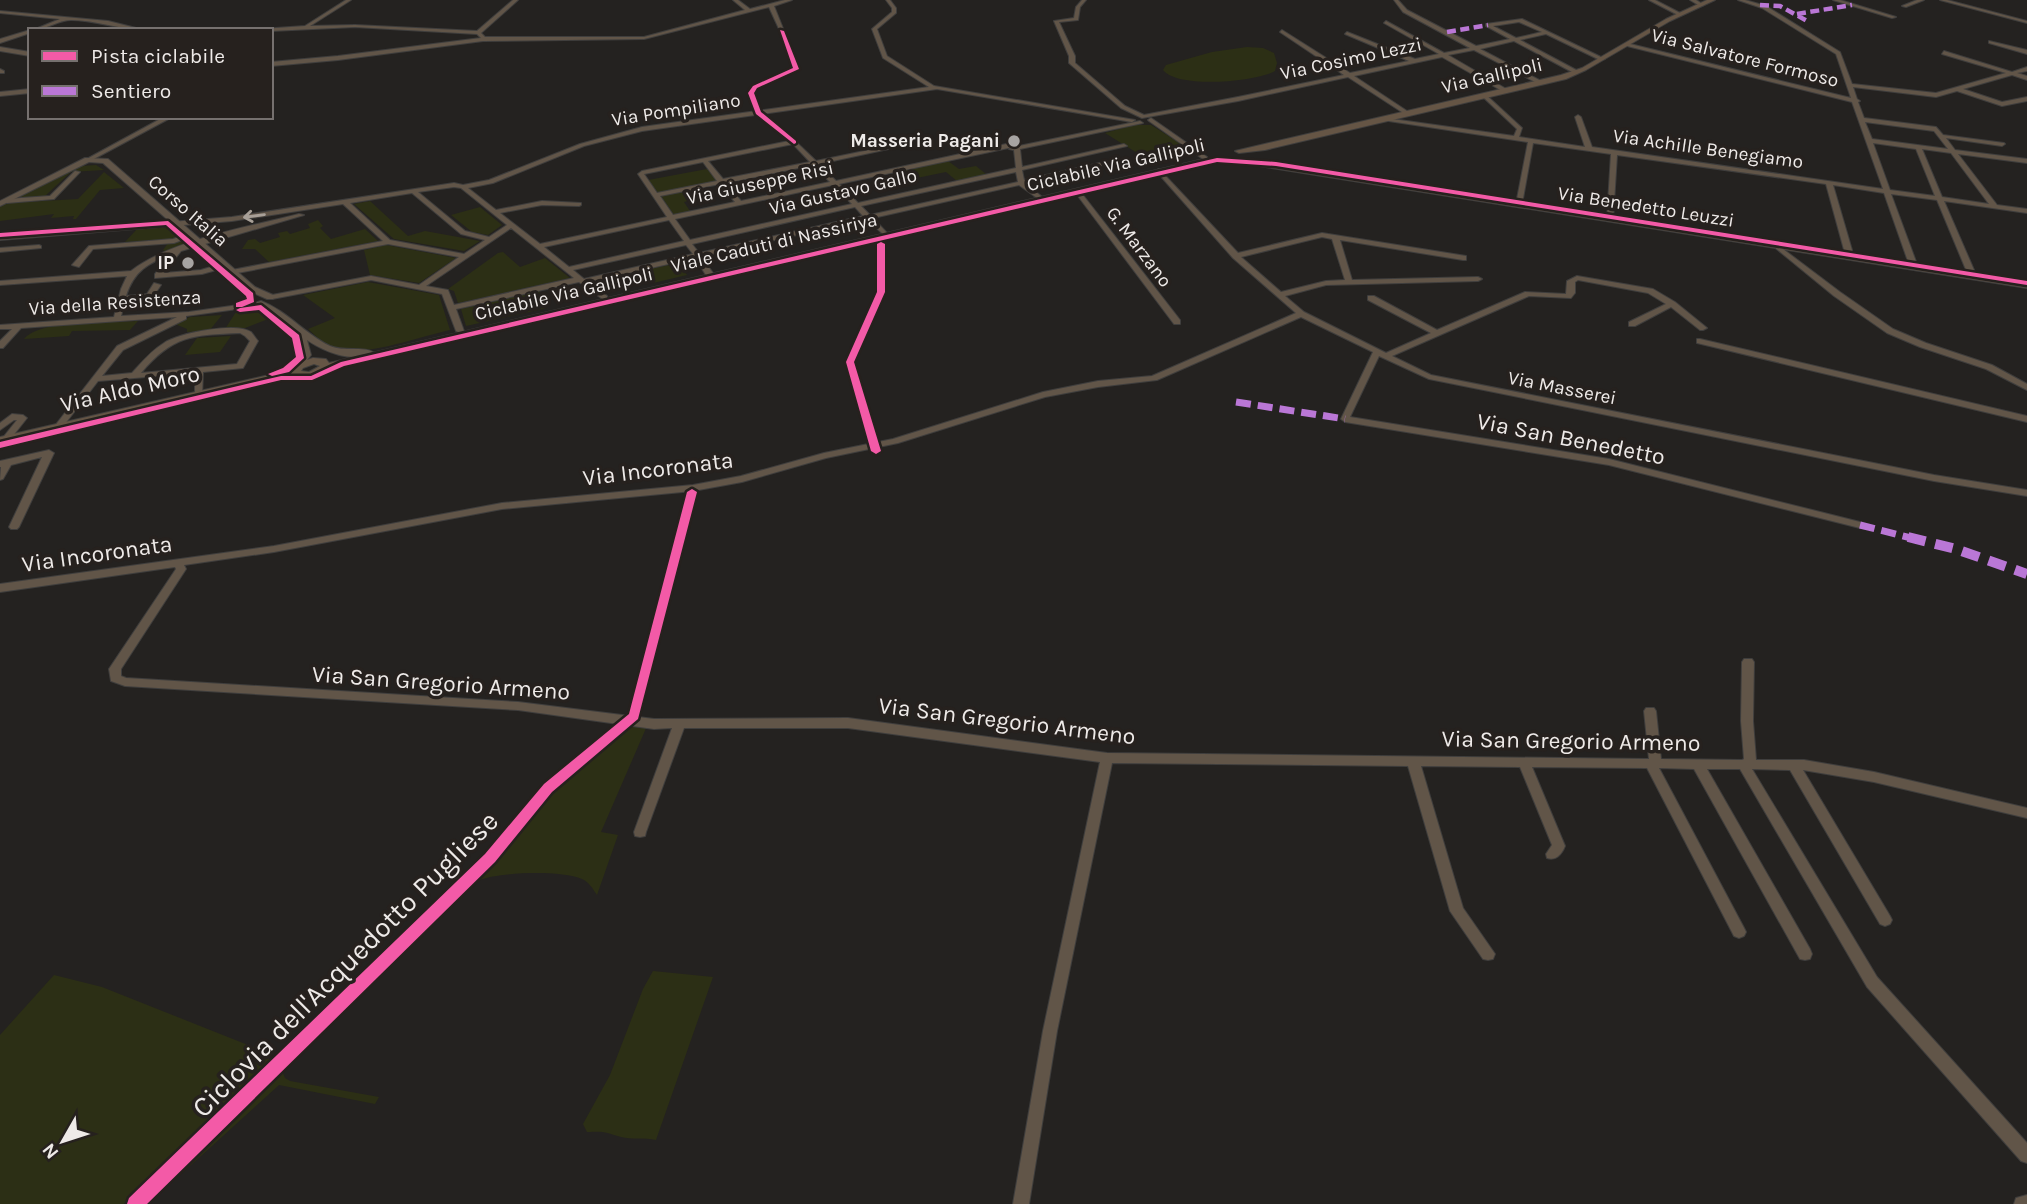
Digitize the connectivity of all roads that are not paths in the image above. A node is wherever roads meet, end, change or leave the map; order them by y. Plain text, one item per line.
1 (349, 0) edge
2 (516, 0) edge
3 (735, 0) edge
4 (790, 0) edge
5 (888, 0) edge
6 (1084, 0) edge
7 (1651, 0) edge
8 (1692, 0) edge
9 (1712, 0) edge
10 (1740, 0) edge
11 (1835, 0) edge
12 (1922, 0) edge
13 (1941, 0) edge
14 (1400, 1) edge
15 (1897, 1) edge
16 (771, 5) junction
17 (1702, 5) junction
18 (750, 11) junction
19 (0, 12) edge
20 (1680, 14) junction
21 (1894, 17) dead end
22 (69, 18) junction
23 (1386, 22) dead end
24 (2027, 22) edge
25 (41, 28) edge
26 (130, 28) edge
27 (305, 28) junction
28 (273, 29) edge
29 (782, 31) dead end
30 (1282, 31) dead end
31 (28, 32) edge
32 (478, 33) junction
33 (1347, 33) dead end
34 (1545, 33) junction
35 (483, 39) junction
36 (1514, 40) junction
37 (0, 41) edge
38 (1991, 42) dead end
39 (1626, 44) junction
40 (1475, 48) junction
41 (0, 49) edge
42 (2027, 52) edge
43 (1944, 53) dead end
44 (28, 54) edge
45 (1443, 55) junction
46 (1602, 59) junction
47 (1415, 61) junction
48 (273, 64) edge
49 (2027, 69) edge
50 (1576, 72) junction
51 (2012, 73) junction
52 (1349, 75) junction
53 (2027, 78) edge
54 (1541, 83) junction
55 (1850, 85) junction
56 (936, 88) junction
57 (1957, 89) junction
58 (28, 91) edge
59 (1506, 91) junction
60 (0, 94) edge
61 (1485, 96) junction
62 (2027, 99) edge
63 (1857, 102) junction
64 (1123, 107) junction
65 (1087, 113) junction
66 (1408, 114) junction
67 (1578, 117) dead end
68 (165, 119) edge
69 (1142, 119) junction
70 (1385, 120) junction
71 (1863, 120) junction
72 (1941, 136) junction
73 (1516, 138) junction
74 (1531, 140) junction
75 (1870, 141) junction
76 (914, 143) dead end
77 (1124, 146) dead end
78 (1017, 147) junction
79 (1918, 147) junction
80 (1589, 148) junction
81 (1614, 152) junction
82 (1953, 152) junction
83 (1238, 156) junction
84 (1205, 158) junction
85 (88, 160) junction
86 (704, 160) junction
87 (814, 163) junction
88 (2025, 163) edge
89 (1104, 164) dead end
90 (1019, 169) junction
91 (1159, 171) junction
92 (77, 172) dead end
93 (722, 182) junction
94 (835, 183) junction
95 (1021, 183) junction
96 (1829, 183) junction
97 (463, 187) junction
98 (1077, 191) junction
99 (1888, 191) junction
100 (414, 192) junction
101 (656, 195) junction
102 (1038, 197) junction
103 (1940, 199) junction
104 (3, 202) edge
105 (346, 203) junction
106 (739, 203) junction
107 (579, 204) dead end
108 (1519, 204) junction
109 (857, 205) junction
110 (1995, 206) junction
111 (2027, 211) edge
112 (495, 212) junction
113 (869, 217) junction
114 (672, 218) junction
115 (1609, 219) junction
116 (178, 225) junction
117 (511, 225) junction
118 (132, 228) junction
119 (884, 233) junction
120 (51, 234) junction
121 (191, 236) junction
122 (1335, 236) junction
123 (0, 238) edge
124 (490, 239) junction
125 (387, 242) junction
126 (689, 243) junction
127 (199, 244) junction
128 (117, 245) junction
129 (1775, 245) junction
130 (539, 246) junction
131 (0, 250) edge
132 (179, 251) junction
133 (464, 256) junction
134 (698, 256) junction
135 (1237, 256) junction
136 (1850, 257) junction
137 (1463, 258) dead end
138 (76, 265) dead end
139 (224, 265) junction
140 (1914, 267) junction
141 (568, 269) junction
142 (134, 272) junction
143 (232, 272) junction
144 (709, 273) junction
145 (1973, 277) junction
146 (1478, 279) dead end
147 (582, 280) junction
148 (1349, 282) junction
149 (0, 283) edge
150 (158, 285) dead end
151 (2027, 285) edge
152 (419, 288) junction
153 (253, 289) junction
154 (1278, 295) junction
155 (604, 298) junction
156 (1371, 298) dead end
157 (122, 299) junction
158 (272, 299) junction
159 (259, 302) junction
160 (1672, 304) junction
161 (452, 307) junction
162 (189, 314) junction
163 (1301, 314) junction
164 (281, 316) junction
165 (117, 319) junction
166 (224, 320) junction
167 (1177, 322) dead end
168 (1632, 324) dead end
169 (19, 325) junction
170 (1, 328) edge
171 (1703, 328) dead end
172 (460, 331) junction
173 (301, 332) junction
174 (1436, 333) junction
175 (1700, 341) dead end
176 (0, 346) edge
177 (368, 352) junction
178 (1381, 354) junction
179 (306, 355) junction
180 (323, 363) junction
181 (199, 370) junction
182 (297, 370) junction
183 (135, 375) junction
184 (96, 379) junction
185 (2027, 387) edge
186 (199, 395) junction
187 (2027, 419) edge
188 (58, 427) junction
189 (0, 428) edge
190 (3, 440) edge
191 (4, 464) edge
192 (0, 477) edge
193 (2027, 493) edge
194 (1860, 525) dead end
195 (14, 527) dead end
196 (178, 563) junction
197 (0, 588) edge
198 (1748, 662) dead end
199 (1650, 711) dead end
200 (680, 723) junction
201 (1107, 758) junction
202 (1413, 761) junction
203 (1524, 762) junction
204 (1653, 763) junction
205 (1698, 764) junction
206 (1747, 764) junction
207 (1794, 765) junction
208 (2027, 813) edge
209 (640, 832) dead end
210 (1552, 854) dead end
211 (1885, 920) dead end
212 (1739, 932) dead end
213 (1488, 954) dead end
214 (1805, 954) dead end
215 (2027, 1155) edge
216 (1021, 1204) edge

1 - 27 street
2 - 32 street
3 - 18 street
4 - 16 street
5 - 56 street
6 - 64 street
7 - 20 street
8 - 17 street
9 - 17 main road, Via Gallipoli
10 - 55 street
11 - 21 street
12 - 15 street
13 - 24 street
14 - 40 street
16 - 18 street
16 - 29 street
17 - 20 main road, Via Gallipoli
18 - 35 street
19 - 22 street
20 - 39 main road, Via Gallipoli
22 - 25 street
22 - 26 street
23 - 45 street
27 - 28 street
27 - 32 street
30 - 52 street
31 - 37 street
32 - 35 street
33 - 47 street
34 - 36 street, Via Cosimo Lezzi
34 - 36 street
34 - 46 street
35 - 48 street
36 - 40 street, Via Cosimo Lezzi
36 - 50 street
38 - 42 street
39 - 46 main road, Via Gallipoli
39 - 63 street, Via Salvatore Formoso
40 - 45 street, Via Cosimo Lezzi
40 - 54 street
41 - 44 street
43 - 51 street
45 - 47 street, Via Cosimo Lezzi
45 - 59 street
46 - 50 main road, Via Gallipoli
47 - 52 street, Via Cosimo Lezzi
49 - 51 street
50 - 54 main road, Via Gallipoli
51 - 53 street
51 - 57 street
52 - 66 street
52 - 69 street, Via Cosimo Lezzi
54 - 59 main road, Via Gallipoli
55 - 57 street
55 - 63 street
56 - 65 street
56 - 97 street, Via Pompiliano
57 - 62 street
58 - 60 street
59 - 61 main road, Via Gallipoli
61 - 66 main road, Via Gallipoli
61 - 73 street
63 - 71 street
64 - 65 street
64 - 69 street
65 - 69 street
66 - 70 main road, Via Gallipoli
67 - 80 street
68 - 85 street
69 - 78 street, Via Giuseppe Risi
69 - 84 street
70 - 73 street, Via Achille Benegiamo
70 - 83 main road, Via Gallipoli
71 - 72 street
71 - 75 street
72 - 82 street
72 - 88 street
73 - 74 street, Via Achille Benegiamo
74 - 80 street, Via Achille Benegiamo
74 - 108 street
75 - 79 street
75 - 99 street
76 - 87 street
77 - 90 street, Via Gustavo Gallo
78 - 90 street
78 - 94 street, Via Giuseppe Risi
79 - 82 street
79 - 103 street
80 - 81 street, Via Achille Benegiamo
81 - 96 street, Via Achille Benegiamo
81 - 115 street
82 - 88 street
82 - 110 street
83 - 84 main road, Viale Caduti di Nassiriya
83 - 91 main road, Viale Caduti di Nassiriya
83 - 108 street, Via Benedetto Leuzzi
84 - 102 main road, Viale Caduti di Nassiriya
85 - 104 street
85 - 116 street, Corso Italia
86 - 87 street
86 - 93 street
86 - 101 street
87 - 93 street
87 - 94 street
89 - 95 street
90 - 95 street
90 - 109 street, Via Gustavo Gallo
91 - 98 main road, Viale Caduti di Nassiriya
91 - 135 street, Via Masserei
92 - 104 street
93 - 101 street
93 - 106 street
94 - 106 street, Via Giuseppe Risi
94 - 109 street
95 - 102 street
95 - 113 street
96 - 99 street, Via Achille Benegiamo
96 - 136 street
97 - 100 street, Via Pompiliano
97 - 112 street
98 - 167 street, G. Marzano
98 - 180 main road, Viale Caduti di Nassiriya
99 - 103 street, Via Achille Benegiamo
99 - 140 street
100 - 105 street, Via Pompiliano
100 - 124 street
101 - 114 street
102 - 119 main road, Viale Caduti di Nassiriya
103 - 110 street, Via Achille Benegiamo
103 - 145 street
105 -> 116 street, Via Pompiliano
105 - 125 street
105 - 127 street, Via Pompiliano
106 - 114 street, Via Giuseppe Risi
107 - 112 street
108 - 115 street, Via Benedetto Leuzzi
109 - 113 street
109 - 126 street, Via Gustavo Gallo
110 - 111 street, Via Achille Benegiamo
112 - 117 street
113 - 119 street
113 - 134 street
114 - 126 street
114 - 130 street, Via Giuseppe Risi
115 - 129 street, Via Benedetto Leuzzi
116 - 118 street, Via Pompiliano
116 - 121 street, Corso Italia
117 - 124 street
117 - 130 street
118 - 120 street, Via Pompiliano
118 - 128 street
119 - 144 main road, Viale Caduti di Nassiriya
120 - 123 street, Via Pompiliano
120 - 131 street
121 - 127 street, Corso Italia
121 - 128 street
122 - 135 street
122 - 137 street
122 - 148 street
124 - 133 street
125 - 133 street
125 - 143 street
126 - 134 street
126 - 141 street, Via Gustavo Gallo
127 - 132 street, Via Pompiliano
127 - 139 street, Corso Italia
128 - 138 street
129 - 136 street, Via Benedetto Leuzzi
129 - 185 street
130 - 141 street
132 - 139 street
132 - 142 street, Via Pompiliano
133 - 152 street
134 - 144 street
134 - 147 street
135 - 154 street, Via Masserei
136 - 140 street, Via Benedetto Leuzzi
139 - 143 street, Corso Italia
140 - 145 street, Via Benedetto Leuzzi
141 - 147 street
142 - 149 street
142 - 157 street
143 - 153 street, Corso Italia
144 - 155 main road, Viale Caduti di Nassiriya
145 - 151 street, Via Benedetto Leuzzi
146 - 148 street
147 - 155 street
147 - 161 street
148 - 154 street
150 - 157 street
152 - 158 street
152 - 161 street
153 - 158 street, Corso Italia
153 - 159 street
154 - 163 street, Via Masserei
155 - 172 main road, Viale Caduti di Nassiriya
156 - 174 street
157 - 165 street
158 - 159 street
158 - 164 street
159 - 164 street
159 - 166 street, Via della Resistenza
160 - 168 street
160 - 171 street
160 - 174 street
161 - 172 street
162 - 165 street, Via della Resistenza
162 - 166 street, Via della Resistenza
162 - 184 street
163 - 178 street, Via Masserei
163 - 196 street, Via Incoronata
164 - 173 street
165 - 169 street, Via della Resistenza
166 - 181 street, Via della Resistenza
166 - 183 street, Via della Resistenza
169 - 170 street, Via della Resistenza
169 - 176 street
172 - 177 main road, Viale Caduti di Nassiriya
173 - 177 street
173 - 179 street
174 - 178 street
175 - 187 street
177 - 180 main road, Viale Caduti di Nassiriya
178 - 193 street, Via Masserei
178 - 194 street, Via San Benedetto
179 - 180 street
179 - 182 street
180 - 182 main road
181 - 183 street
181 - 186 street
182 - 186 main road, Via Aldo Moro
183 - 184 street
184 - 188 street
186 - 188 main road, Via Aldo Moro
188 - 190 main road, Via Aldo Moro
189 - 190 street
191 - 192 street
191 - 195 street
196 - 197 street, Via Incoronata
196 - 200 street, Via San Gregorio Armeno
198 - 206 street
199 - 204 street
200 - 201 street, Via San Gregorio Armeno
200 - 209 street
201 - 202 street, Via San Gregorio Armeno
201 - 216 street
202 - 203 street, Via San Gregorio Armeno
202 - 213 street
203 - 204 street, Via San Gregorio Armeno
203 - 210 street
204 - 205 street, Via San Gregorio Armeno
204 - 212 street
205 - 206 street, Via San Gregorio Armeno
205 - 214 street
206 - 207 street, Via San Gregorio Armeno
206 - 215 street
207 - 208 street, Via San Gregorio Armeno
207 - 211 street

